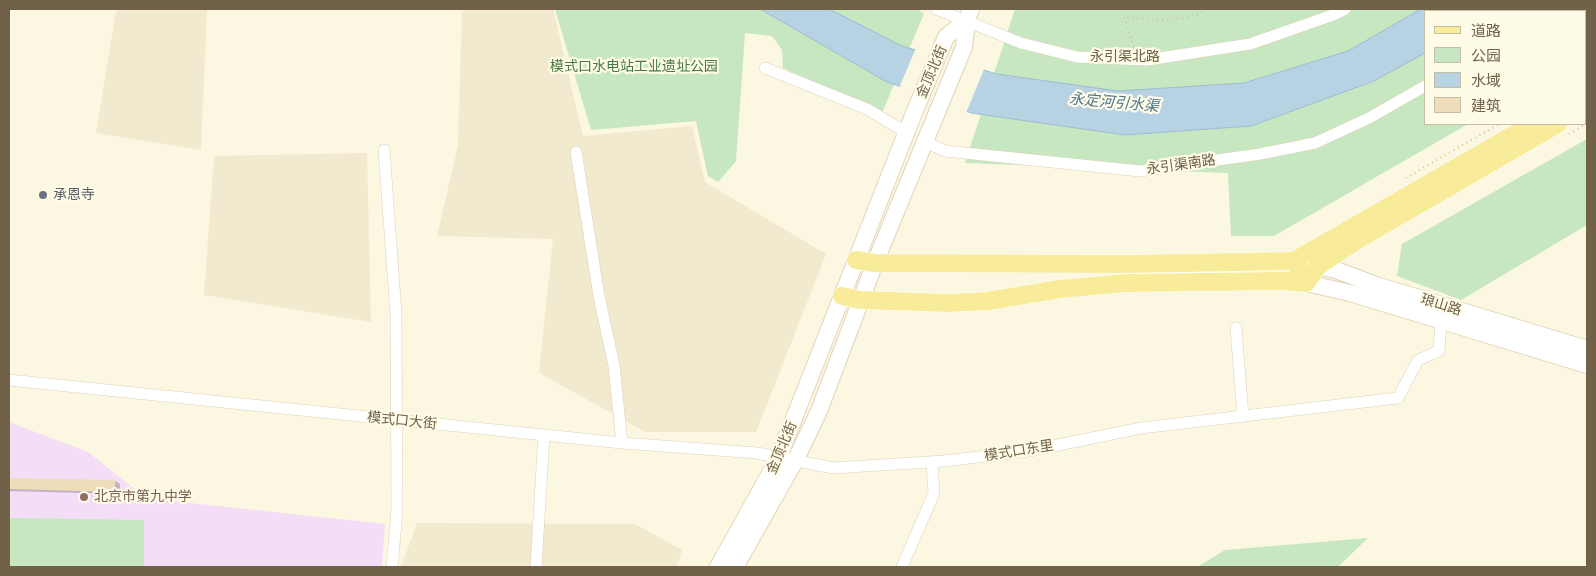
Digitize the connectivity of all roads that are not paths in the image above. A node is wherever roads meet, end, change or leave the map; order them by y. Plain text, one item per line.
1 (936, 9) edge
2 (1345, 9) edge
3 (969, 14) edge
4 (765, 68) dead end
5 (1424, 87) edge
6 (1530, 125) edge
7 (1556, 125) edge
8 (907, 133) junction
9 (925, 142) junction
10 (384, 150) dead end
11 (576, 152) dead end
12 (856, 260) junction
13 (1294, 261) junction
14 (876, 263) junction
15 (1318, 266) junction
16 (1306, 283) junction
17 (842, 296) junction
18 (860, 300) junction
19 (1441, 321) junction
20 (1236, 328) dead end
21 (1587, 349) edge
22 (1587, 365) edge
23 (9, 380) edge
24 (1242, 417) junction
25 (397, 420) junction
26 (544, 435) junction
27 (622, 443) junction
28 (778, 459) junction
29 (795, 461) junction
30 (932, 462) junction
31 (392, 567) edge
32 (536, 567) edge
33 (718, 567) edge
34 (735, 567) edge
35 (902, 567) edge

1 - 3 street, 永引渠北路
2 - 3 street, 永引渠北路
3 - 8 main road, 金顶北街
3 - 9 main road, 金顶北街
4 - 8 street
5 - 9 street, 永引渠南路
6 - 13 main road
7 - 15 main road
8 - 12 main road, 金顶北街
9 - 14 main road, 金顶北街
10 - 25 street
11 - 27 street
12 - 14 main road
12 - 17 main road, 金顶北街
13 - 14 main road
13 - 15 main road, 琅山路
13 - 16 main road
14 - 18 main road, 金顶北街
15 - 16 main road
15 - 21 main road, 琅山路
16 - 18 main road
16 - 19 main road, 琅山路
17 - 18 main road
17 - 28 main road, 金顶北街
18 - 29 main road, 金顶北街
19 - 22 main road, 琅山路
19 - 24 street, 模式口东里
20 - 24 street
23 - 25 street, 模式口大街
24 - 30 street, 模式口东里
25 - 26 street, 模式口大街
25 - 31 street
26 - 27 street, 模式口大街
26 - 32 street
27 - 28 street, 模式口大街
28 - 29 street, 模式口大街
28 - 33 main road, 金顶北街
29 - 30 street, 模式口东里
29 - 34 main road, 金顶北街
30 - 35 street

